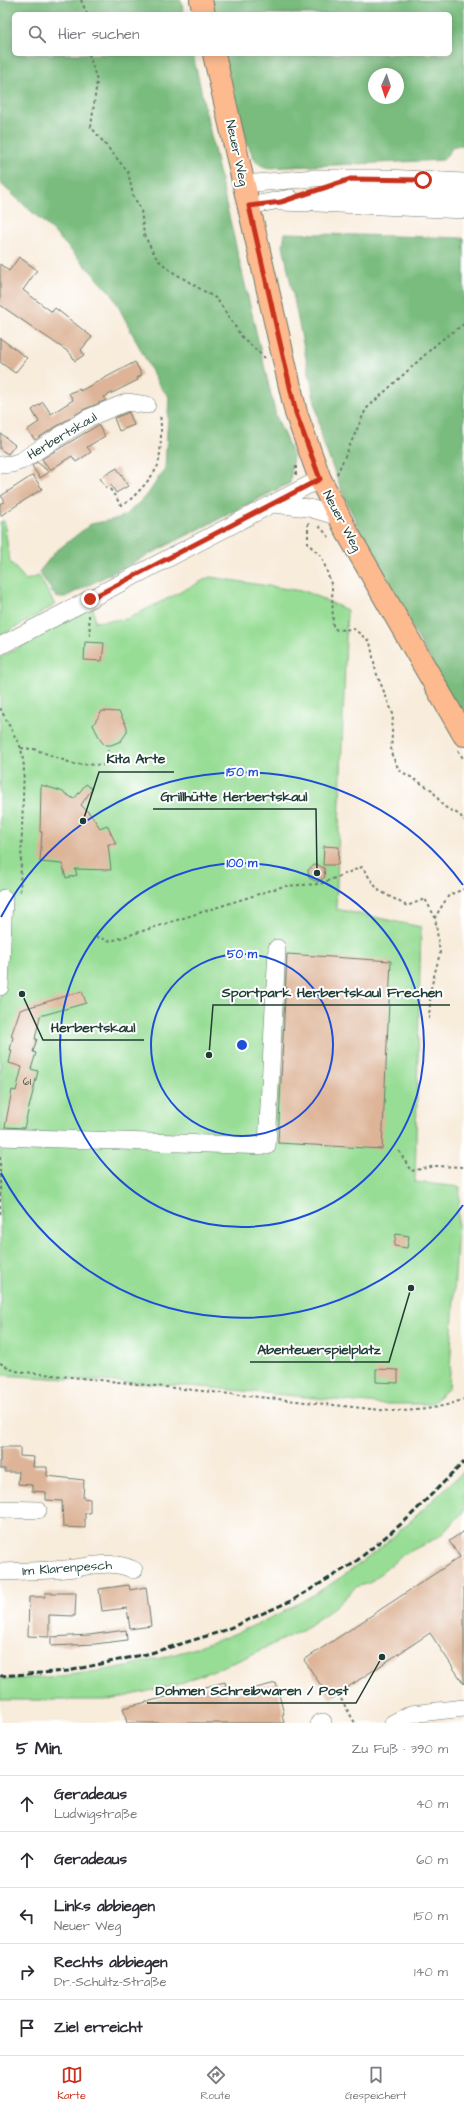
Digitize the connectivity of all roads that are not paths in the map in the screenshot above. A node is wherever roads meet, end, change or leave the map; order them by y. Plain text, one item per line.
1 (201, 0) edge
2 (204, 12) edge
3 (214, 56) edge
4 (464, 182) edge
5 (244, 184) junction
6 (349, 185) junction
7 (464, 189) edge
8 (324, 197) junction
9 (464, 197) edge
10 (281, 202) junction
11 (306, 203) junction
12 (464, 204) edge
13 (249, 206) junction
14 (464, 210) edge
15 (154, 410) road end
16 (0, 465) edge
17 (320, 479) junction
18 (273, 504) junction
19 (340, 517) junction
20 (0, 646) edge
21 (464, 735) edge
22 (12, 896) road end
23 (277, 948) dead end
24 (0, 987) edge
25 (0, 1137) edge
26 (0, 1509) edge
27 (38, 1510) dead end
28 (134, 1570) dead end
29 (0, 1572) edge
30 (464, 1708) edge
31 (393, 1723) edge

1 - 2 main road
3 - 5 main road, Neuer Weg
4 - 6 street
5 - 6 street
5 - 13 main road, Neuer Weg
6 - 7 street
6 - 8 street
6 - 9 street
6 - 10 street
8 - 11 street
8 - 12 street
10 - 11 street
10 - 13 street
11 - 14 street
13 - 17 main road, Neuer Weg
15 - 16 street, Herbertskaul
17 - 18 street
17 - 19 main road, Neuer Weg
18 - 19 street
18 - 20 street
19 - 21 main road, Neuer Weg
22 - 24 street
23 - 25 street
26 - 27 street
28 - 29 street, Im Klarenpesch
30 - 31 street

